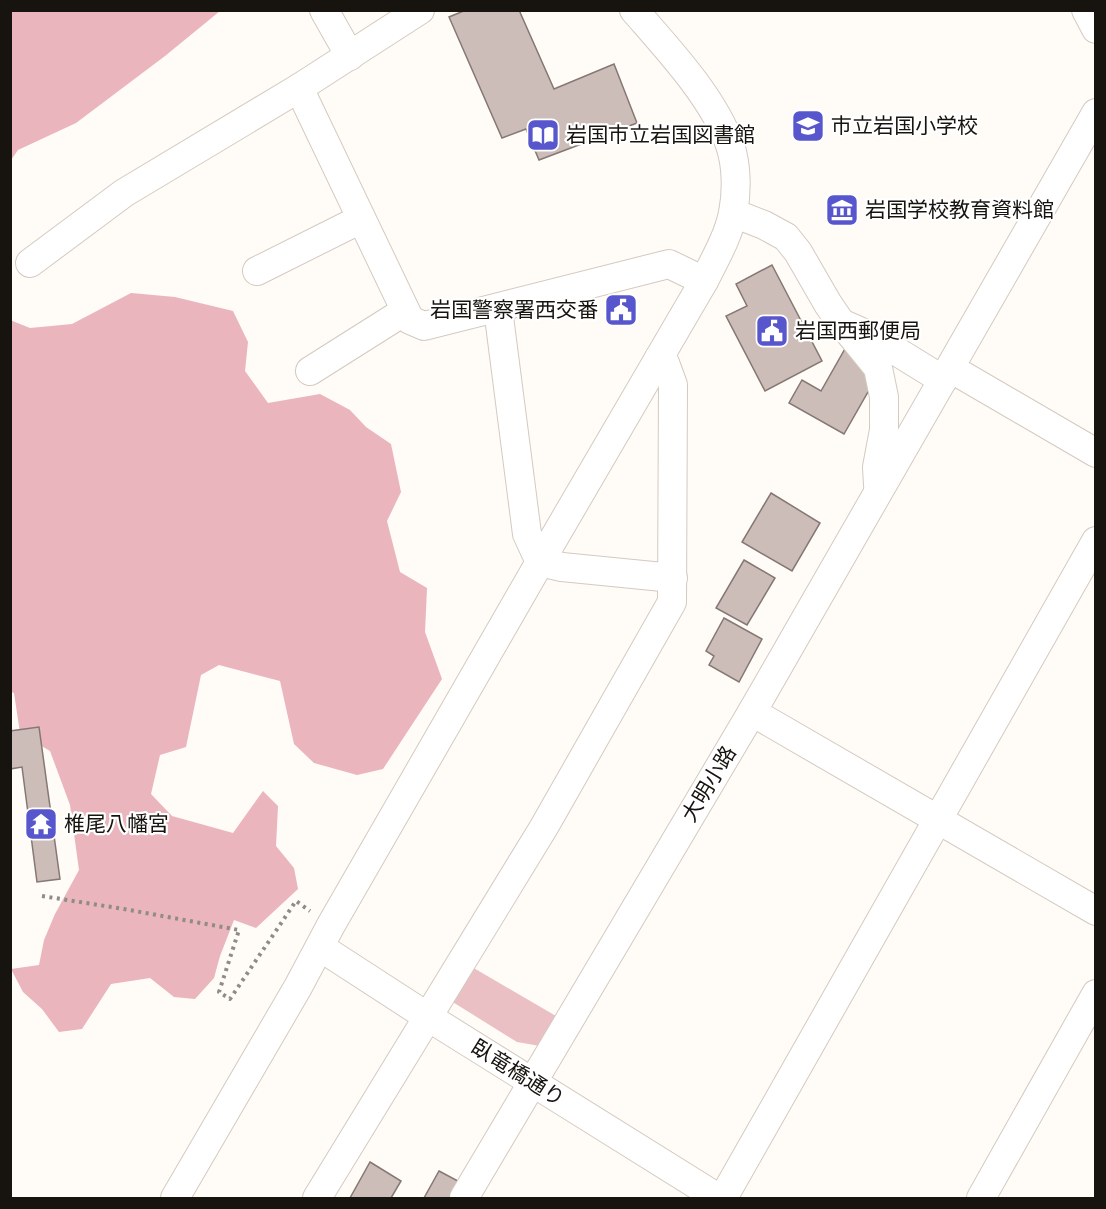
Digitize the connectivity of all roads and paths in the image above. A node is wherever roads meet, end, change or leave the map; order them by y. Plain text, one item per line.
1 (324, 10) edge
2 (420, 10) edge
3 (634, 10) edge
4 (1086, 10) edge
5 (1095, 29) edge
6 (350, 56) junction
7 (298, 88) junction
8 (1095, 113) edge
9 (733, 213) junction
10 (361, 219) junction
11 (30, 263) dead end
12 (257, 271) dead end
13 (704, 281) junction
14 (498, 309) junction
15 (405, 311) junction
16 (841, 323) junction
17 (659, 358) junction
18 (310, 371) dead end
19 (947, 374) junction
20 (1095, 453) edge
21 (878, 490) junction
22 (1095, 541) edge
23 (540, 561) junction
24 (672, 578) junction
25 (752, 712) junction
26 (937, 819) junction
27 (42, 896) dead end
28 (1095, 911) edge
29 (326, 936) junction
30 (1095, 994) edge
31 (428, 1017) junction
32 (533, 1082) junction
33 (175, 1198) edge
34 (317, 1198) edge
35 (464, 1198) edge
36 (717, 1198) edge
37 (723, 1198) edge
38 (981, 1198) edge

1 - 6 street
2 - 6 street
3 - 9 street
4 - 5 street
6 - 7 street
7 - 10 street
7 - 11 street
8 - 19 street, 大明小路
9 - 13 street
9 - 16 street
10 - 12 street
10 - 15 street
13 - 14 street
13 - 17 street
14 - 15 street
14 - 23 street
15 - 18 street
16 - 19 street
16 - 21 street
17 - 23 street
17 - 24 street
19 - 20 street
19 - 21 street, 大明小路
21 - 25 street, 大明小路
22 - 26 street
23 - 24 street
23 - 29 street
24 - 31 street
25 - 26 street
25 - 32 street, 大明小路
26 - 28 street
26 - 37 street
27 - 29 path
29 - 31 street, 臥竜橋通り
29 - 33 street
30 - 38 street
31 - 32 street, 臥竜橋通り
31 - 34 street
32 - 35 street, 大明小路
32 - 36 street, 臥竜橋通り

